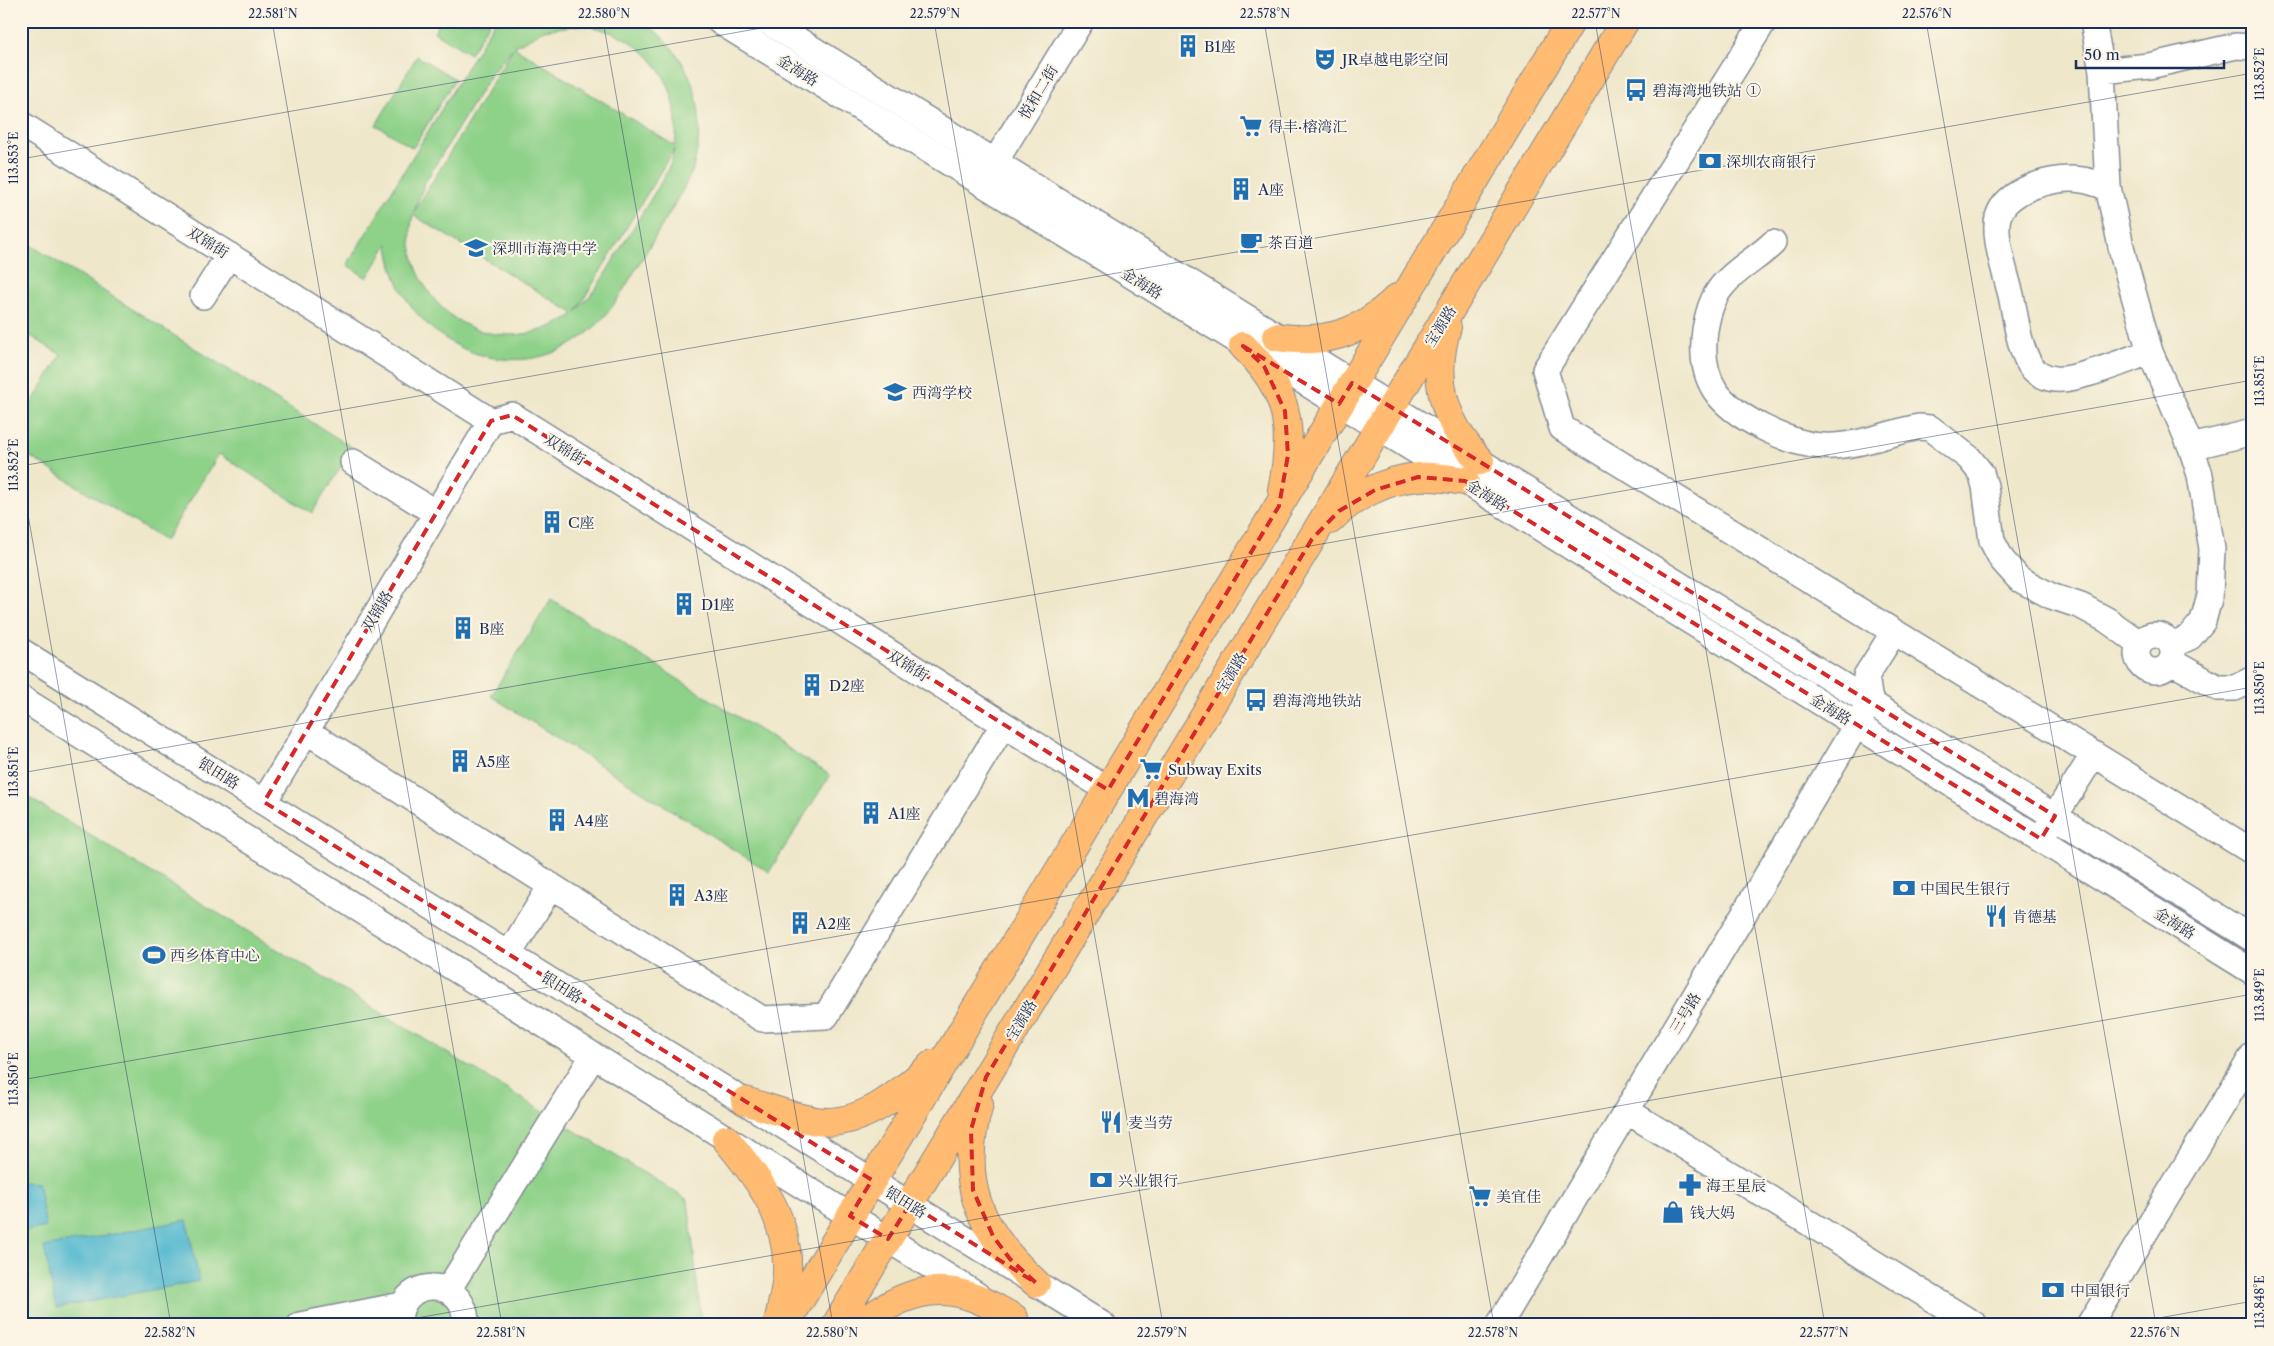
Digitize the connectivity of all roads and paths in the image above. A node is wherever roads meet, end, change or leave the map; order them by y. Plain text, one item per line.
1 (720, 21) edge
2 (767, 21) edge
3 (1081, 21) edge
4 (1570, 21) edge
5 (1625, 21) edge
6 (1764, 21) edge
7 (2093, 21) edge
8 (2253, 47) edge
9 (2102, 71) junction
10 (21, 124) edge
11 (995, 162) junction
12 (2108, 188) junction
13 (1773, 243) dead end
14 (229, 256) junction
15 (1416, 280) junction
16 (1465, 286) junction
17 (203, 296) dead end
18 (1276, 337) junction
19 (1243, 346) junction
20 (2150, 352) junction
21 (1346, 394) junction
22 (1384, 418) junction
23 (491, 421) junction
24 (2253, 432) edge
25 (2191, 447) junction
26 (353, 462) dead end
27 (1473, 471) junction
28 (1279, 506) junction
29 (436, 513) junction
30 (1312, 539) junction
31 (1894, 632) junction
32 (21, 651) edge
33 (2172, 653) junction
34 (2253, 679) edge
35 (21, 698) edge
36 (1870, 702) junction
37 (1003, 725) junction
38 (1856, 725) junction
39 (306, 731) junction
40 (2094, 754) junction
41 (1108, 790) junction
42 (264, 802) junction
43 (2055, 816) junction
44 (2041, 839) junction
45 (2253, 852) edge
46 (551, 886) junction
47 (2253, 939) edge
48 (509, 954) junction
49 (2253, 972) edge
50 (954, 1044) junction
51 (2253, 1055) edge
52 (593, 1056) junction
53 (986, 1077) junction
54 (745, 1101) junction
55 (1626, 1111) junction
56 (726, 1139) junction
57 (872, 1180) junction
58 (910, 1204) junction
59 (850, 1216) junction
60 (888, 1239) junction
61 (1036, 1283) junction
62 (448, 1290) junction
63 (401, 1315) edge
64 (1019, 1321) edge
65 (300, 1325) edge
66 (466, 1325) edge
67 (778, 1325) edge
68 (785, 1325) edge
69 (836, 1325) edge
70 (861, 1325) edge
71 (1103, 1325) edge
72 (1499, 1325) edge
73 (1975, 1325) edge
74 (2089, 1325) edge

1 - 19 street, 金海路
2 - 11 street, 金海路
3 - 11 street, 悦和二街
4 - 15 main road
5 - 16 main road, 宝源路
6 - 31 street
7 - 9 street
8 - 9 street
9 - 12 street
10 - 14 street, 双锦街
11 - 18 street, 金海路
12 - 20 street
12 - 20 street
13 - 33 street
14 - 17 street
14 - 23 street, 双锦街
15 - 18 main road
15 - 21 main road
16 - 22 main road, 宝源路
16 - 27 main road
18 - 21 street, 金海路
19 - 21 street, 金海路
19 - 28 main road
20 - 25 street
21 - 22 street, 金海路
21 - 28 main road
22 - 27 street, 金海路
22 - 30 main road, 宝源路
23 - 29 street, 双锦路
23 - 37 street, 双锦街
24 - 25 street
25 - 33 street
26 - 29 street
27 - 30 main road
27 - 36 street, 金海路
27 - 38 street, 金海路
28 - 41 main road
29 - 39 street, 双锦路
30 - 53 main road, 宝源路
31 - 36 street
31 - 40 street
32 - 42 street, 银田路
33 - 34 street
35 - 52 street
36 - 38 street, 三号路
36 - 43 street, 金海路
37 - 41 street, 双锦街
37 - 46 street
38 - 44 street, 金海路
38 - 55 street, 三号路
39 - 42 street, 双锦路
39 - 46 street
40 - 43 street
40 - 45 street
41 - 50 main road
42 - 48 street, 银田路
43 - 44 street
43 - 47 street, 金海路
44 - 49 street, 金海路
46 - 48 street
48 - 54 street, 银田路
50 - 54 main road
50 - 57 main road
51 - 74 street
52 - 56 street
52 - 62 street
53 - 58 main road, 宝源路
53 - 61 main road
54 - 57 street, 银田路
55 - 72 street, 三号路
55 - 73 street
56 - 59 street
56 - 67 main road
57 - 58 street, 银田路
57 - 59 main road
58 - 60 main road, 宝源路
58 - 61 street, 银田路
59 - 60 street
59 - 68 main road
60 - 64 street
60 - 69 main road, 宝源路
61 - 71 street, 银田路
62 - 63 street
62 - 66 street
63 - 65 street
64 - 70 main road

